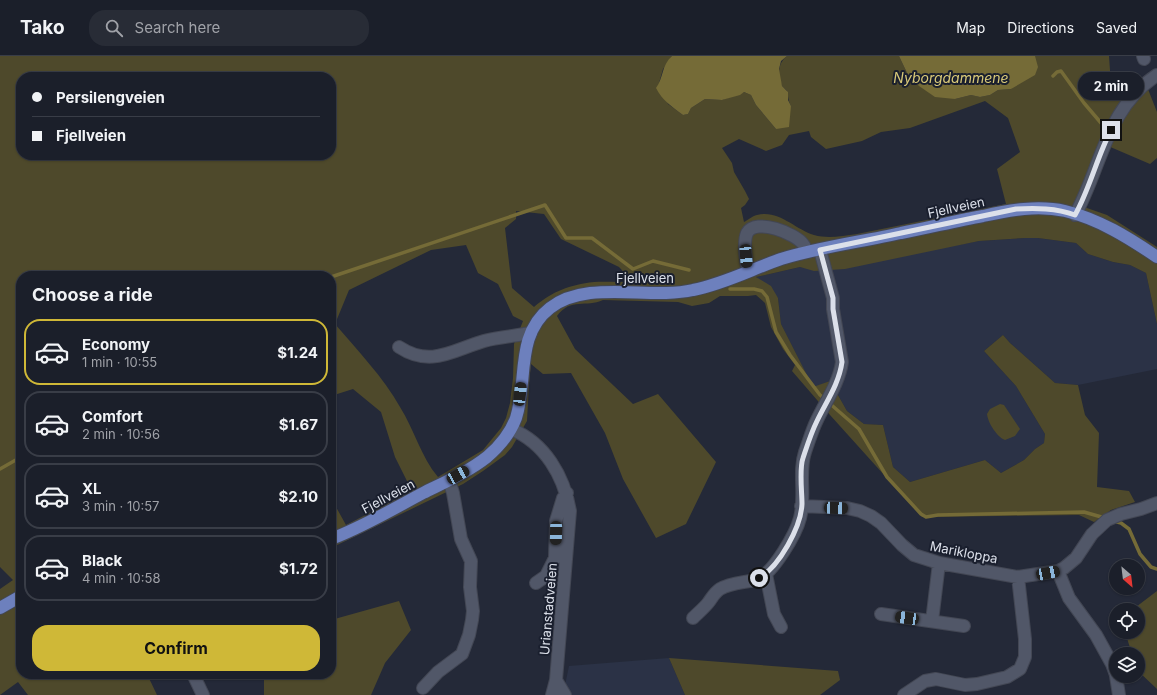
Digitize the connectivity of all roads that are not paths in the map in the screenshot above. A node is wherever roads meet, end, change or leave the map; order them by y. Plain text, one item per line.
1 (1157, 75) edge
2 (1075, 215) junction
3 (820, 250) junction
4 (806, 252) junction
5 (1157, 257) edge
6 (748, 271) junction
7 (530, 333) junction
8 (399, 347) dead end
9 (511, 429) junction
10 (449, 480) junction
11 (567, 493) junction
12 (1157, 503) edge
13 (802, 506) junction
14 (336, 537) edge
15 (939, 563) junction
16 (1058, 571) junction
17 (766, 574) junction
18 (1018, 577) junction
19 (536, 583) dead end
20 (16, 599) edge
21 (0, 608) edge
22 (881, 614) dead end
23 (693, 618) dead end
24 (932, 621) junction
25 (964, 626) dead end
26 (781, 627) dead end
27 (1109, 659) edge
28 (195, 679) edge
29 (556, 680) junction
30 (1117, 683) edge
31 (423, 688) dead end
32 (965, 690) edge
33 (203, 695) edge
34 (552, 695) edge
35 (565, 695) edge
36 (904, 695) edge
37 (1118, 695) edge

1 - 2 street
2 - 3 main road, Fjellveien
2 - 5 main road, Fjellveien
3 - 4 main road, Fjellveien
3 - 13 street
4 - 6 main road, Fjellveien
4 - 6 street
6 - 7 main road, Fjellveien
7 - 8 street
7 - 9 main road, Fjellveien
9 - 10 main road, Fjellveien
9 - 11 street, Urianstadveien
10 - 14 main road, Fjellveien
10 - 31 street
11 - 19 street
11 - 29 street, Urianstadveien
12 - 16 street, Marikloppa
13 - 15 street, Marikloppa
13 - 17 street
15 - 18 street, Marikloppa
15 - 24 street
16 - 18 street, Marikloppa
16 - 27 street
17 - 23 street
17 - 26 street
18 - 32 street
20 - 21 main road
22 - 24 street
24 - 25 street
28 - 33 street
29 - 34 street, Urianstadveien
29 - 35 street
30 - 37 street
32 - 36 street

